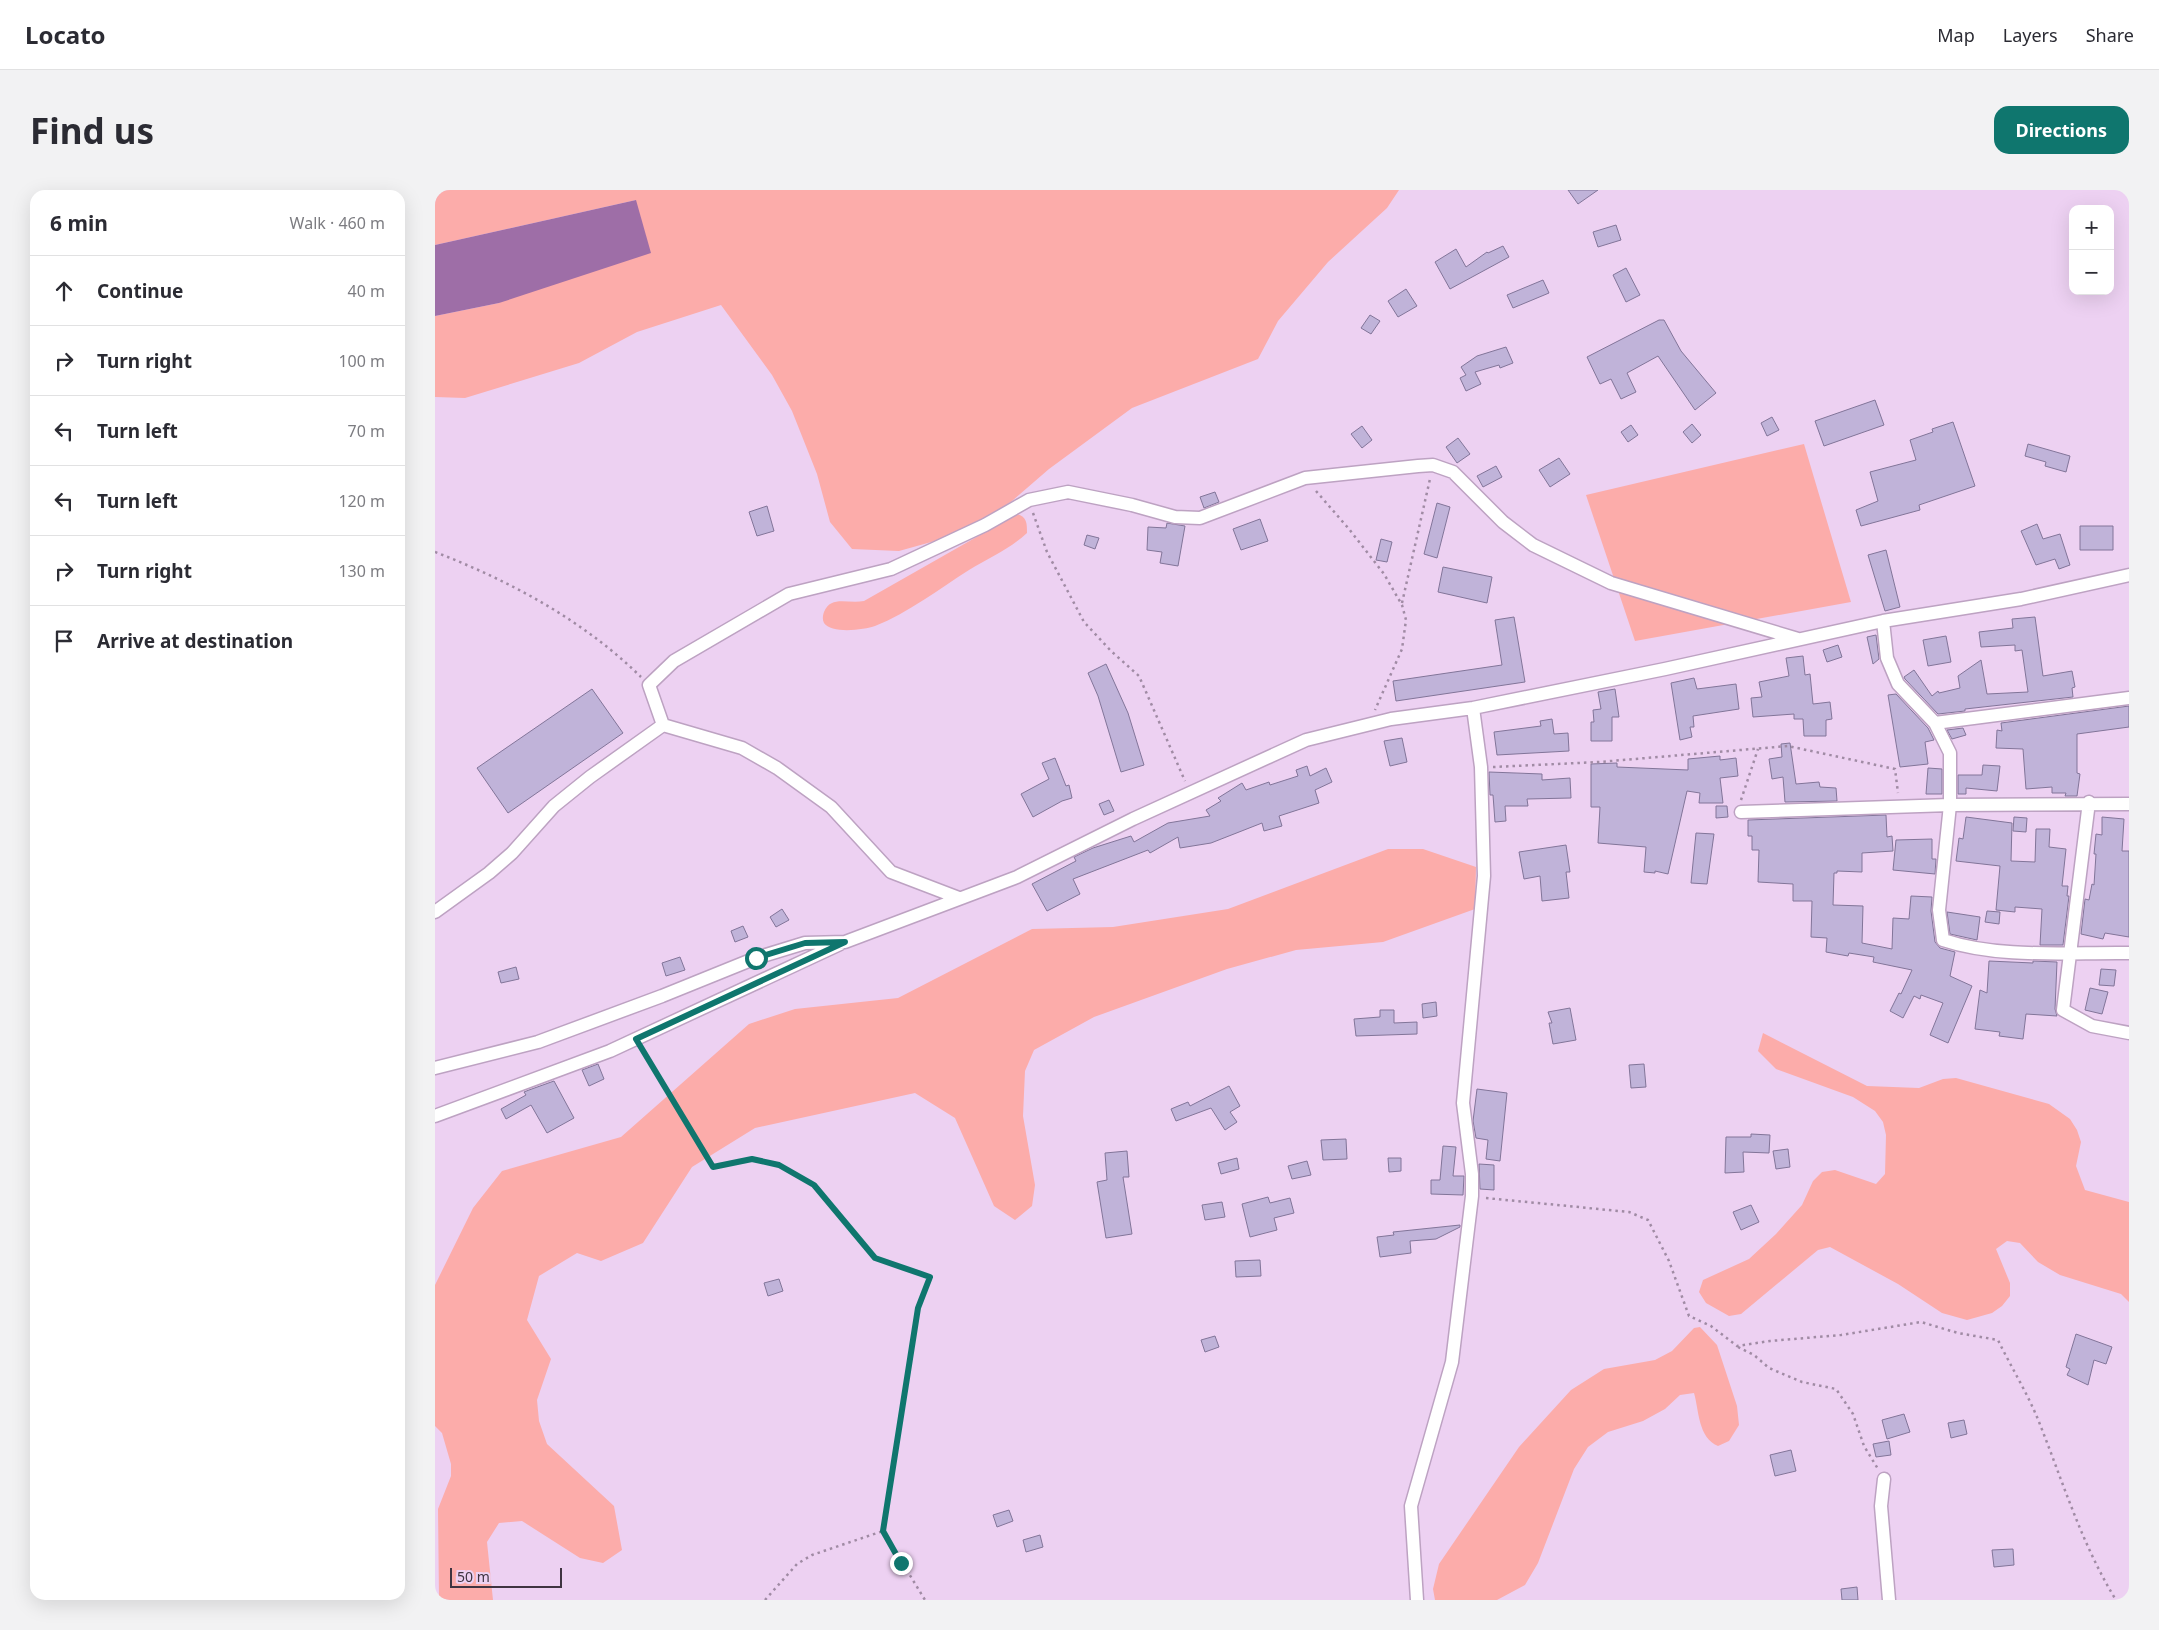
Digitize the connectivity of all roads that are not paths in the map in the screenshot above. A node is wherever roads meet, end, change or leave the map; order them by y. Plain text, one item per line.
1 (2129, 575) edge
2 (1883, 621) junction
3 (1799, 640) junction
4 (2129, 698) edge
5 (1473, 708) junction
6 (1935, 723) junction
7 (663, 725) junction
8 (2089, 802) junction
9 (2129, 804) edge
10 (1950, 805) junction
11 (1741, 812) road end
12 (959, 898) junction
13 (435, 912) edge
14 (845, 942) junction
15 (2070, 952) junction
16 (2129, 953) edge
17 (2129, 1033) edge
18 (435, 1068) edge
19 (435, 1116) edge
20 (1884, 1479) road end
21 (1417, 1600) edge
22 (1889, 1600) edge

1 - 2 street
2 - 3 street
2 - 6 street
3 - 5 street
3 - 7 street
4 - 6 street
5 - 12 street
5 - 21 street
6 - 10 street
7 - 12 street
7 - 13 street
8 - 9 street
8 - 10 street
8 - 15 street
10 - 11 street
10 - 15 street
12 - 14 street
14 - 18 street
14 - 19 street
15 - 16 street
15 - 17 street
20 - 22 street

